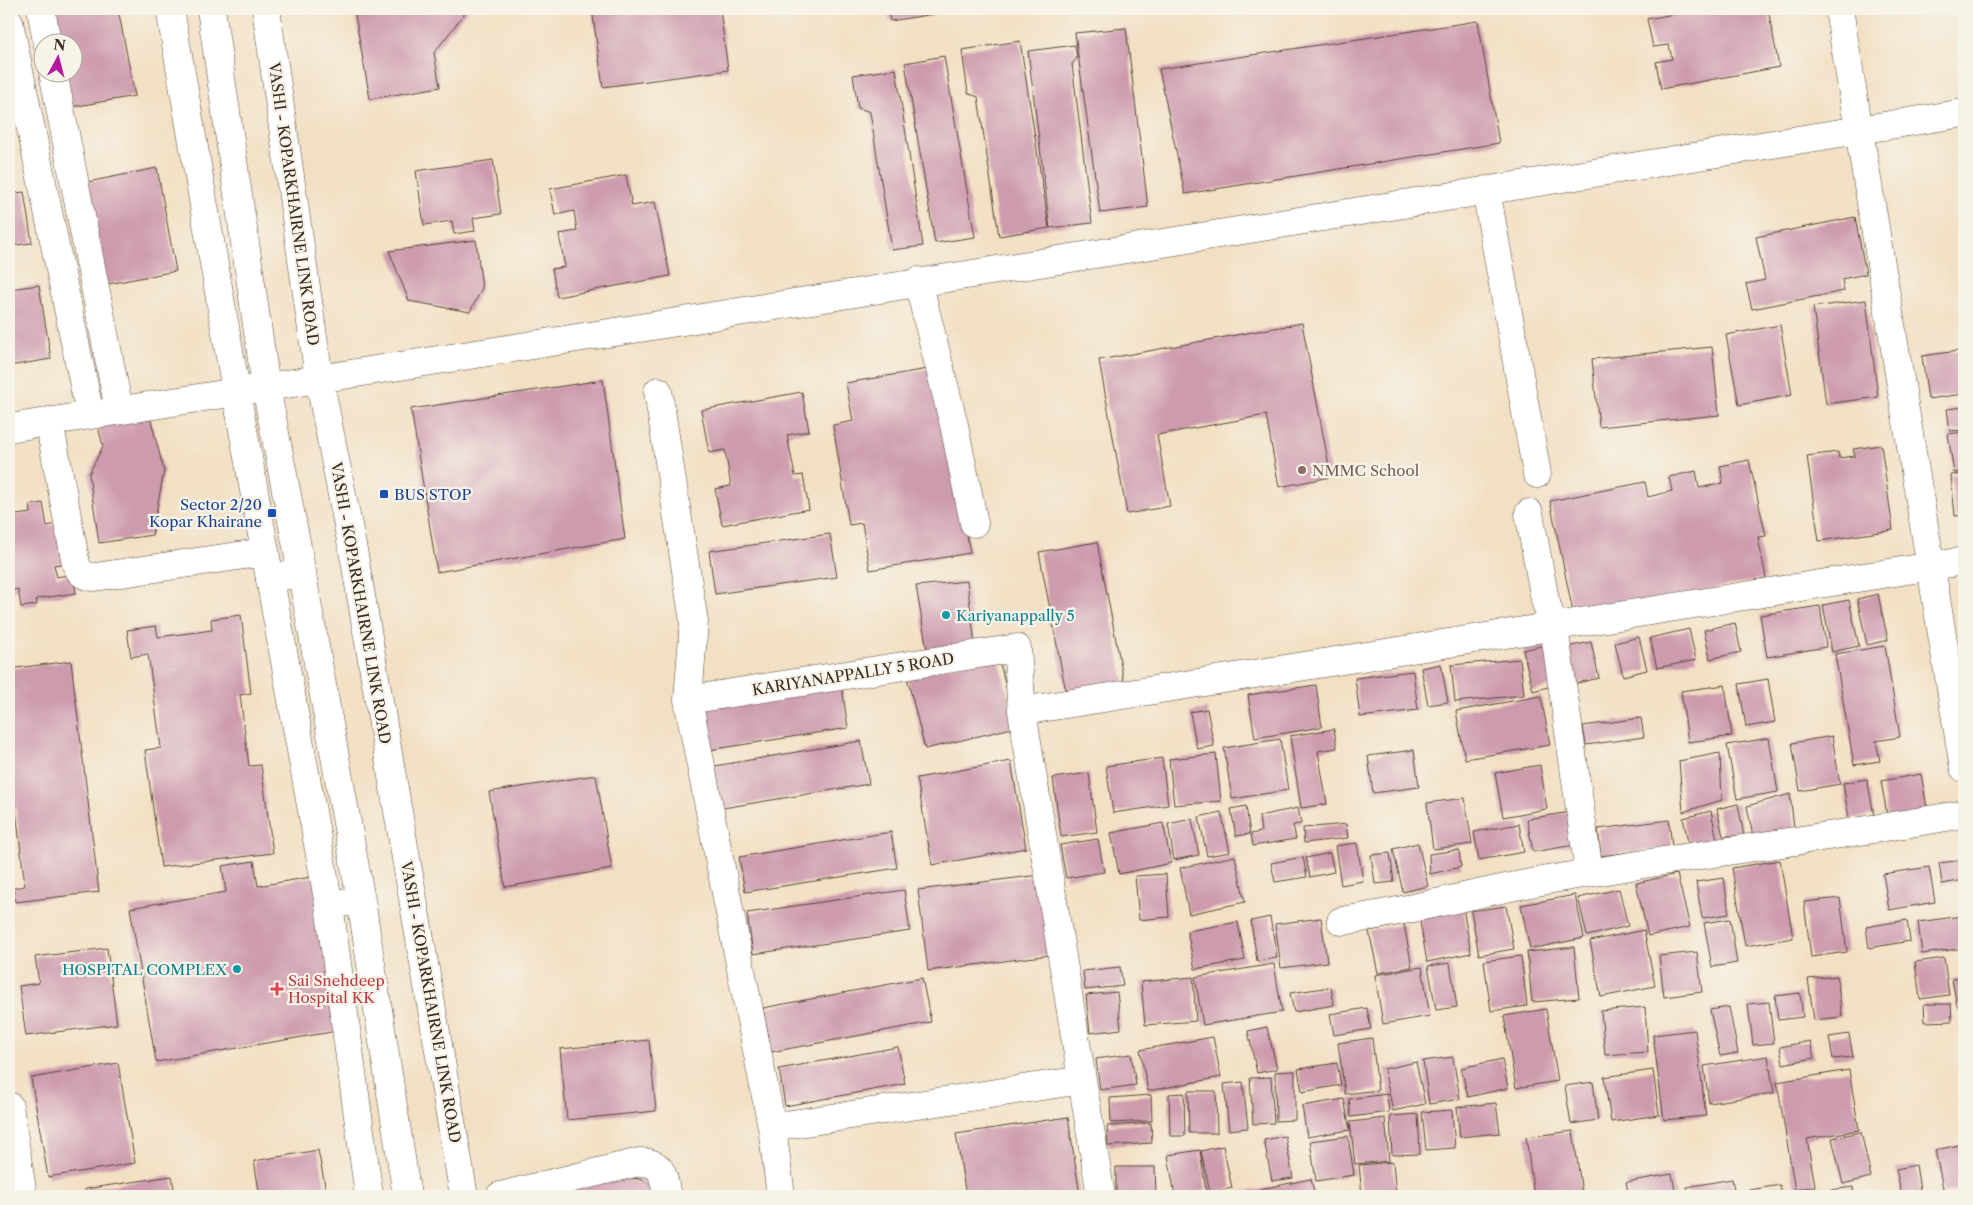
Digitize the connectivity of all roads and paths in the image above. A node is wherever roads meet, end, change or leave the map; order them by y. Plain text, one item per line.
1 (40, 9) edge
2 (170, 9) edge
3 (211, 9) edge
4 (266, 9) edge
5 (1839, 9) edge
6 (9, 22) edge
7 (45, 32) edge
8 (55, 82) edge
9 (1964, 113) edge
10 (1859, 130) junction
11 (1486, 190) junction
12 (918, 281) junction
13 (319, 378) junction
14 (266, 387) junction
15 (236, 391) junction
16 (658, 391) dead end
17 (119, 410) junction
18 (90, 415) junction
19 (49, 421) junction
20 (9, 428) edge
21 (1537, 474) dead end
22 (1529, 513) dead end
23 (974, 523) dead end
24 (264, 552) junction
25 (1964, 561) edge
26 (1931, 567) junction
27 (302, 572) junction
28 (270, 579) junction
29 (1554, 627) junction
30 (688, 700) junction
31 (1022, 711) junction
32 (1964, 768) edge
33 (1964, 814) edge
34 (1589, 872) junction
35 (361, 900) junction
36 (328, 905) junction
37 (1341, 920) dead end
38 (1082, 1080) junction
39 (9, 1106) edge
40 (772, 1127) junction
41 (535, 1191) edge
42 (23, 1196) edge
43 (369, 1196) edge
44 (407, 1196) edge
45 (464, 1196) edge
46 (500, 1196) edge
47 (667, 1196) edge
48 (781, 1196) edge
49 (1101, 1196) edge

1 - 7 street
2 - 15 street
3 - 14 street
4 - 13 street, VASHI - KOPARKHAIRNE LINK ROAD
5 - 10 street
6 - 18 street
8 - 17 street
9 - 10 street
10 - 11 street
10 - 26 street
11 - 12 street
11 - 21 street
12 - 13 street
12 - 23 street
13 - 14 street
13 - 45 street, VASHI - KOPARKHAIRNE LINK ROAD
14 - 15 street
14 - 27 street
15 - 17 street
15 - 24 street
16 - 30 street
17 - 18 street
18 - 19 street
19 - 20 street
19 - 24 street
22 - 29 street
24 - 28 street
25 - 26 street
26 - 29 street
26 - 32 street
27 - 28 street
27 - 35 street
28 - 36 street
29 - 31 street
29 - 34 street
30 - 31 street, KARIYANAPPALLY 5 ROAD
30 - 40 street
31 - 38 street
33 - 34 street
34 - 37 street
35 - 36 street
35 - 44 street
36 - 43 street
38 - 40 street
38 - 49 street
39 - 42 street
40 - 48 street
41 - 46 street
41 - 47 street

